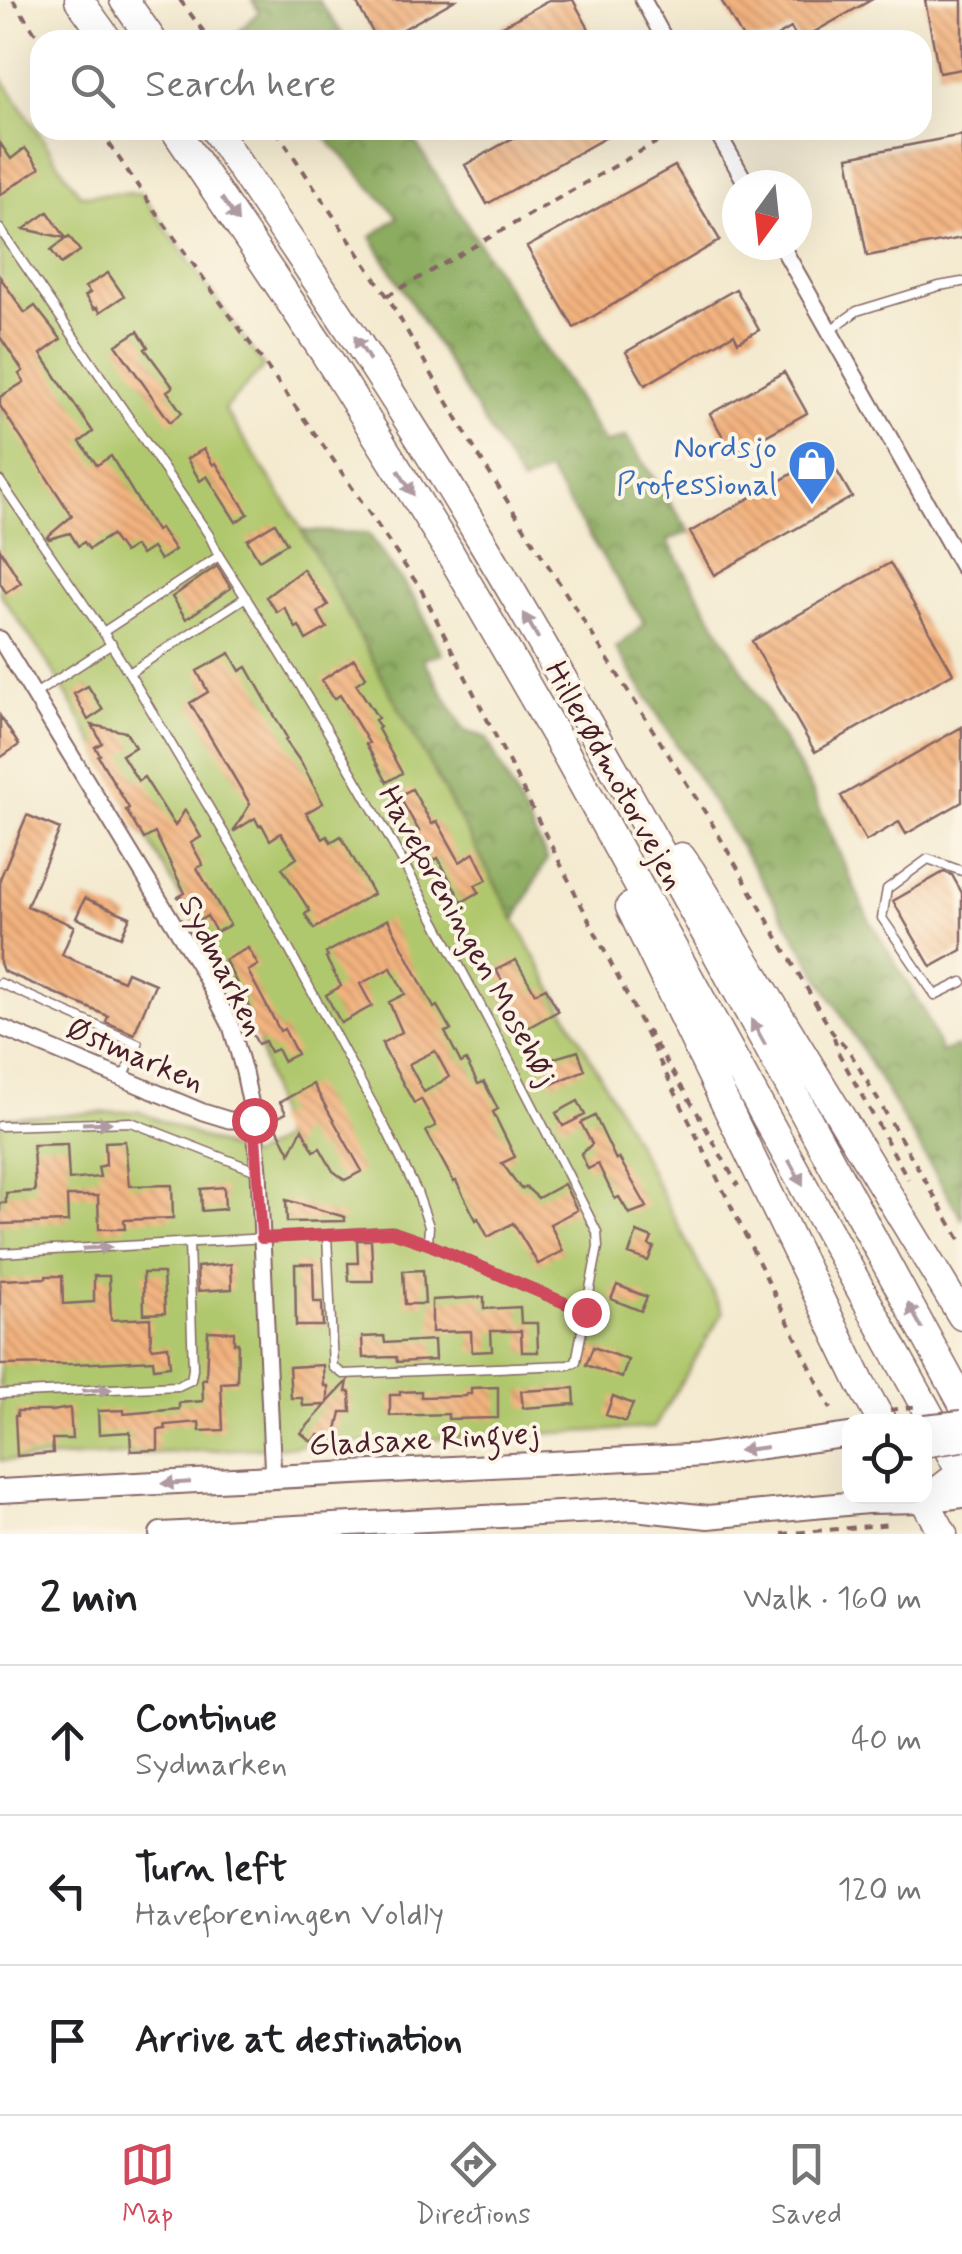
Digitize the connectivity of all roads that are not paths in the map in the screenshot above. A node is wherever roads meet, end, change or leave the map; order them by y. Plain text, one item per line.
1 (79, 0) edge
2 (124, 0) edge
3 (643, 0) edge
4 (101, 30) edge
5 (145, 30) edge
6 (660, 30) edge
7 (182, 140) edge
8 (222, 140) edge
9 (722, 140) edge
10 (739, 170) edge
11 (0, 229) edge
12 (789, 260) edge
13 (962, 282) edge
14 (829, 330) junction
15 (0, 481) edge
16 (219, 556) junction
17 (962, 566) edge
18 (246, 597) junction
19 (102, 632) junction
20 (0, 639) edge
21 (112, 644) junction
22 (129, 673) junction
23 (35, 694) junction
24 (564, 750) junction
25 (618, 776) junction
26 (962, 871) edge
27 (962, 982) edge
28 (0, 983) edge
29 (0, 1027) edge
30 (123, 1078) junction
31 (254, 1120) junction
32 (0, 1126) edge
33 (259, 1172) junction
34 (326, 1235) junction
35 (262, 1238) junction
36 (188, 1244) junction
37 (428, 1244) junction
38 (0, 1253) edge
39 (586, 1312) junction
40 (962, 1316) edge
41 (0, 1394) edge
42 (962, 1402) edge
43 (878, 1414) edge
44 (962, 1422) edge
45 (932, 1425) edge
46 (842, 1436) edge
47 (962, 1437) edge
48 (932, 1442) edge
49 (962, 1477) edge
50 (273, 1479) junction
51 (0, 1491) edge
52 (936, 1497) edge
53 (161, 1534) edge
54 (943, 1534) edge

1 - 4 highway
2 - 5 highway
3 - 6 street
7 -> 24 highway, Hillerødmotorvejen
25 -> 8 highway, Hillerødmotorvejen
9 - 10 street
11 - 16 lane, Haveforeningen Mosehøj
12 - 14 street
13 - 14 lane
14 - 17 street
15 - 19 lane
16 - 18 lane, Haveforeningen Mosehøj
16 - 19 lane
18 - 22 lane
18 - 39 lane, Haveforeningen Mosehøj
19 - 21 lane
20 - 23 street, Sydmarken
21 - 22 lane
21 - 23 lane
22 - 37 lane
23 - 31 street, Sydmarken
24 - 43 highway
24 -> 49 highway, Hillerødmotorvejen
25 - 40 highway
42 -> 25 highway, Hillerødmotorvejen
26 - 27 lane
28 - 30 lane
29 - 30 street, Østmarken
30 - 31 street, Østmarken
31 - 33 street, Sydmarken
32 -> 33 lane
33 - 35 street, Sydmarken
34 - 35 lane
34 - 37 lane
34 - 39 lane, Haveforeningen Mosehøj
35 - 36 lane
35 - 50 street, Sydmarken
38 -> 36 lane
41 -> 36 lane
37 - 39 lane
44 - 45 main road, bridge
46 -> 50 main road, Gladsaxe Ringvej
47 - 48 highway, bridge
49 - 52 highway
50 -> 51 main road, Gladsaxe Ringvej
52 - 53 main road
52 - 54 highway

